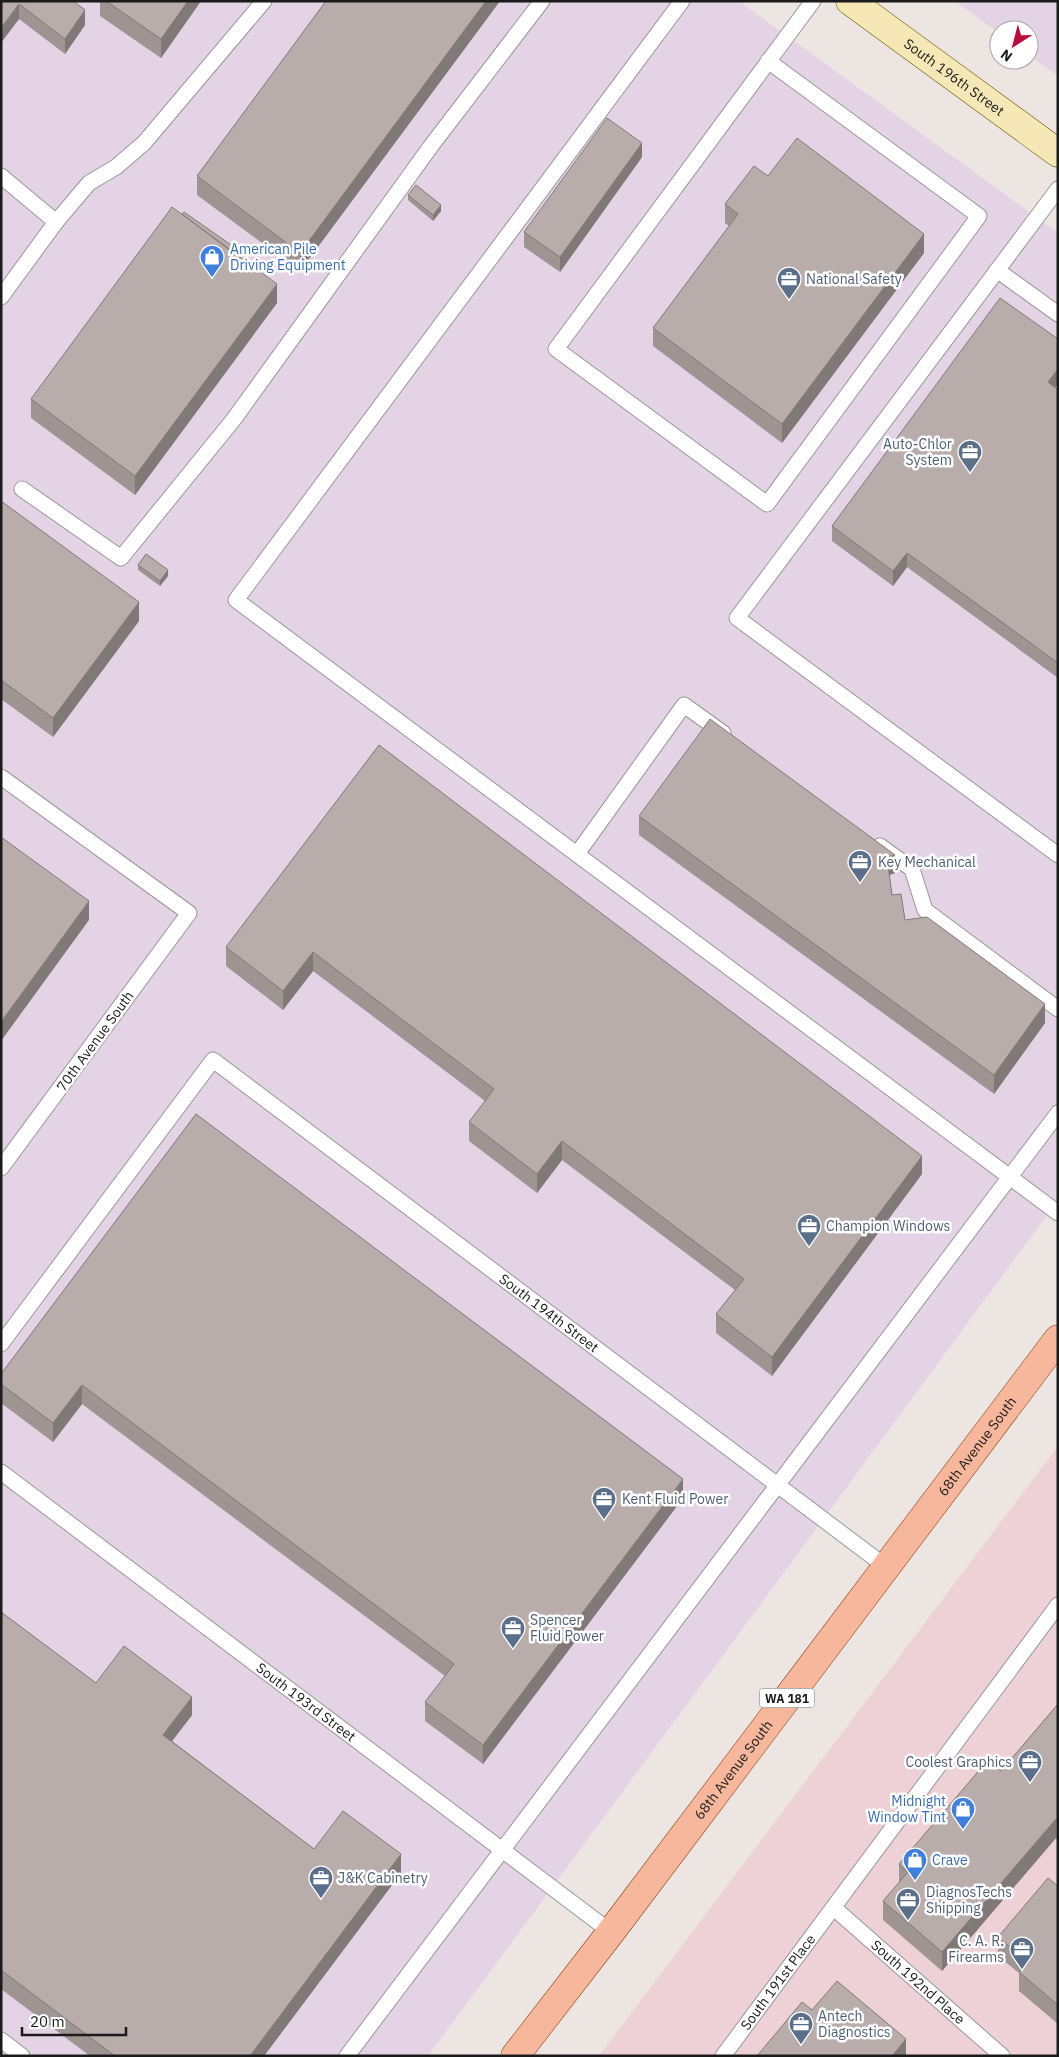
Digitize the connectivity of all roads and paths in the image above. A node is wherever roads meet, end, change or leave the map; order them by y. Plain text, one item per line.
1 (264, 1) edge
2 (542, 1) edge
3 (682, 1) edge
4 (812, 1) edge
5 (850, 1) edge
6 (768, 61) junction
7 (1058, 153) edge
8 (1, 176) edge
9 (1058, 189) edge
10 (56, 222) junction
11 (997, 270) junction
12 (1, 297) edge
13 (1058, 314) edge
14 (22, 489) dead end
15 (731, 739) edge
16 (1, 778) edge
17 (865, 835) edge
18 (577, 854) junction
19 (1058, 855) edge
20 (1058, 1009) edge
21 (1058, 1113) edge
22 (1, 1168) edge
23 (1010, 1177) junction
24 (1058, 1213) edge
25 (1058, 1338) edge
26 (1, 1344) edge
27 (1, 1472) edge
28 (777, 1485) junction
29 (885, 1566) junction
30 (1058, 1605) edge
31 (503, 1850) junction
32 (834, 1908) junction
33 (611, 1932) junction
34 (1, 2040) edge
35 (22, 2056) edge
36 (348, 2056) edge
37 (514, 2056) edge
38 (723, 2056) edge
39 (1002, 2056) edge

1 - 10 lane
2 - 14 lane
3 - 18 lane
4 - 6 lane
5 - 7 main road, South 196th Street
6 - 6 lane
8 - 10 lane
9 - 11 lane
10 - 12 lane
11 - 13 lane
11 - 19 lane
15 - 18 lane
16 - 22 lane, 70th Avenue South
17 - 20 lane
18 - 23 lane
21 - 23 lane
23 - 24 lane
23 - 28 lane
25 - 29 main road, 68th Avenue South / WA 181
26 - 28 lane, South 194th Street
27 - 31 lane, South 193rd Street
28 - 29 lane, South 194th Street
28 - 31 lane
29 - 33 main road, 68th Avenue South / WA 181
30 - 32 lane, South 191st Place
31 - 33 lane, South 193rd Street
31 - 36 lane
32 - 38 lane, South 191st Place
32 - 39 lane, South 192nd Place
33 - 37 main road, 68th Avenue South / WA 181
34 - 35 lane

